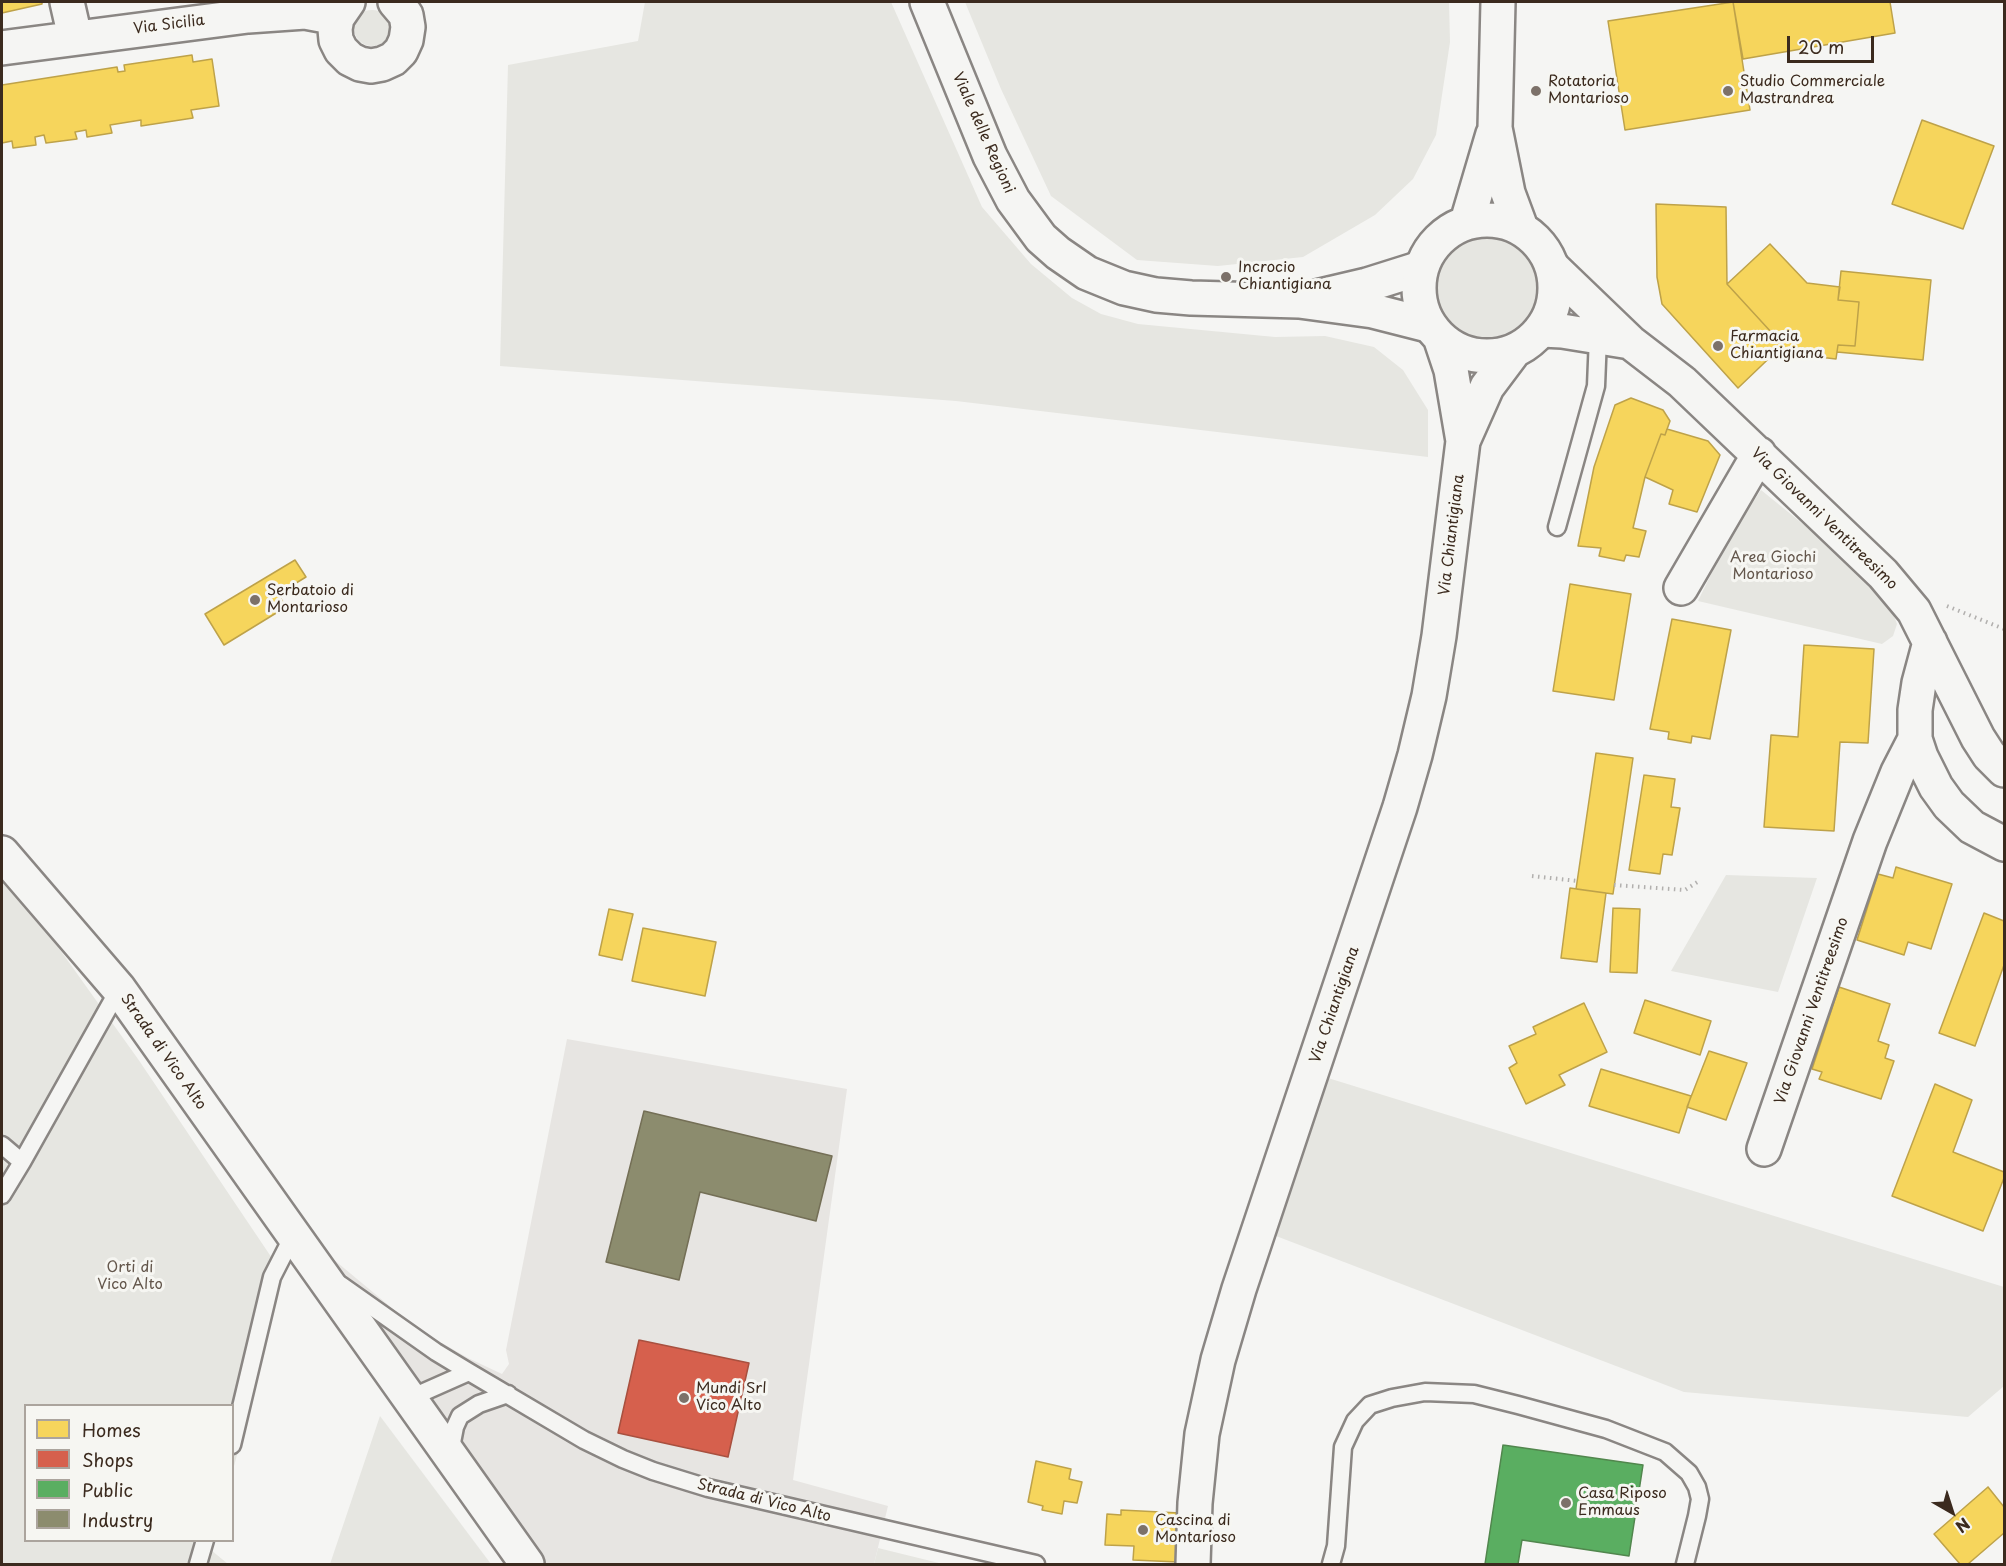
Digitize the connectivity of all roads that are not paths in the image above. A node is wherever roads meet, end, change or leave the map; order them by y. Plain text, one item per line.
1 (67, 2) edge
2 (395, 2) edge
3 (927, 2) edge
4 (1498, 2) edge
5 (330, 8) edge
6 (227, 10) edge
7 (75, 37) junction
8 (2, 48) edge
9 (1495, 128) junction
10 (1467, 222) junction
11 (1521, 228) junction
12 (1421, 267) junction
13 (1553, 268) junction
14 (1299, 301) junction
15 (1542, 330) junction
16 (1435, 333) junction
17 (1598, 337) junction
18 (1630, 342) junction
19 (1514, 351) junction
20 (1463, 441) junction
21 (1759, 454) junction
22 (1557, 527) dead end
23 (1681, 588) dead end
24 (1930, 642) junction
25 (1915, 739) junction
26 (2004, 770) edge
27 (2004, 844) edge
28 (2, 853) edge
29 (119, 988) junction
30 (2, 1145) edge
31 (1764, 1149) dead end
32 (22, 1162) junction
33 (2, 1195) edge
34 (302, 1248) junction
35 (469, 1372) junction
36 (508, 1394) junction
37 (408, 1399) junction
38 (234, 1437) edge
39 (450, 1455) junction
40 (204, 1542) edge
41 (198, 1564) edge
42 (526, 1564) edge
43 (1036, 1564) edge
44 (1193, 1564) edge
45 (1331, 1564) edge
46 (1685, 1564) edge

1 - 7 street
2 - 5 street, Via Sicilia
3 - 14 street, Viale delle Regioni
4 - 9 street, Via Chiantigiana
5 - 6 street, Via Sicilia
6 - 7 street, Via Sicilia
7 - 8 street, Via Sicilia
9 - 10 street, Via Chiantigiana
9 - 11 street, Via Chiantigiana
10 - 11 street, Via Chiantigiana
10 - 12 street, Via Chiantigiana
11 - 13 street, Via Chiantigiana
12 - 14 street, Viale delle Regioni
12 - 16 street, Via Chiantigiana
13 - 15 street, Via Chiantigiana
13 - 18 street, Via Giovanni Ventitreesimo
14 - 16 street, Viale delle Regioni
15 - 17 street, Via Giovanni Ventitreesimo
15 - 19 street, Via Chiantigiana
16 - 19 street, Via Chiantigiana
16 - 20 street, Via Chiantigiana
17 - 18 street, Via Giovanni Ventitreesimo
17 - 22 lane
18 - 21 street, Via Giovanni Ventitreesimo
19 - 20 street, Via Chiantigiana
20 - 44 street, Via Chiantigiana
21 - 23 street
21 - 24 street, Via Giovanni Ventitreesimo
24 - 25 street, Via Giovanni Ventitreesimo
24 - 26 street
25 - 27 street, Via Giovanni Ventitreesimo
25 - 31 street, Via Giovanni Ventitreesimo
28 - 29 street, Strada di Vico Alto
29 - 32 lane
29 - 34 street, Strada di Vico Alto
30 - 32 lane
32 - 33 lane
34 - 35 lane, Strada di Vico Alto
34 - 37 street, Strada di Vico Alto
34 - 38 lane
35 - 36 lane, Strada di Vico Alto
35 - 37 lane
36 - 39 lane
36 - 43 lane, Strada di Vico Alto
37 - 39 street, Strada di Vico Alto
39 - 42 street, Strada di Vico Alto
40 - 41 lane
45 - 46 lane

